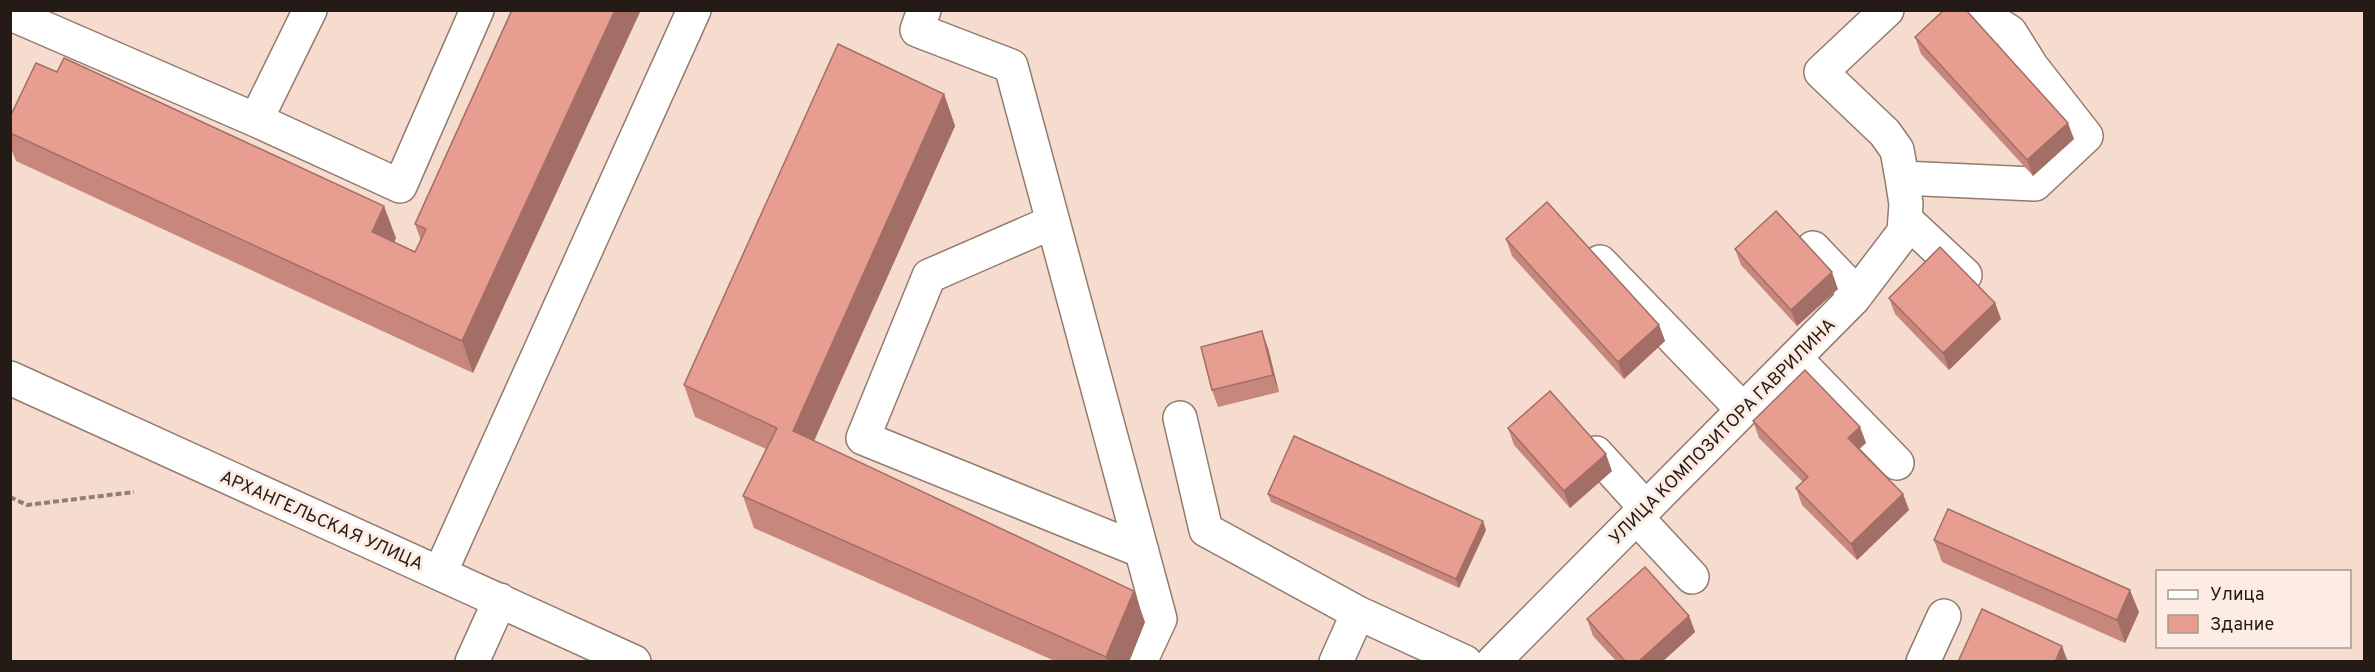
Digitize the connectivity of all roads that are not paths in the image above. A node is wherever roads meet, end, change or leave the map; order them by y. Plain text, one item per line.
1 (310, 10) edge
2 (477, 10) edge
3 (694, 10) edge
4 (924, 10) edge
5 (1887, 10) edge
6 (1975, 10) edge
7 (15, 18) edge
8 (256, 120) junction
9 (1902, 178) junction
10 (1905, 219) junction
11 (1053, 222) junction
12 (1813, 248) edge
13 (1596, 258) edge
14 (1965, 275) edge
15 (1857, 294) junction
16 (1795, 358) junction
17 (10, 378) edge
18 (1743, 410) junction
19 (1180, 418) dead end
20 (1596, 453) edge
21 (1897, 463) dead end
22 (1641, 513) junction
23 (1142, 551) junction
24 (440, 573) junction
25 (1692, 578) dead end
26 (500, 600) junction
27 (1358, 613) junction
28 (1944, 616) dead end
29 (472, 662) edge
30 (634, 662) edge
31 (1140, 662) edge
32 (1336, 662) edge
33 (1466, 662) edge
34 (1493, 662) edge
35 (1923, 662) edge

1 - 8 street
2 - 8 street
3 - 24 street
4 - 11 street
5 - 9 street, УЛИЦА КОМПОЗИТОРА ГАВРИЛИНА
6 - 9 street
7 - 8 street
9 - 10 street, УЛИЦА КОМПОЗИТОРА ГАВРИЛИНА
10 - 14 street
10 - 15 street, УЛИЦА КОМПОЗИТОРА ГАВРИЛИНА
11 - 23 street
11 - 23 street
12 - 15 street
13 - 18 street
15 - 16 street, УЛИЦА КОМПОЗИТОРА ГАВРИЛИНА
16 - 18 street, УЛИЦА КОМПОЗИТОРА ГАВРИЛИНА
16 - 21 street
17 - 24 street, АРХАНГЕЛЬСКАЯ УЛИЦА
18 - 22 street, УЛИЦА КОМПОЗИТОРА ГАВРИЛИНА
19 - 27 street
20 - 22 street
22 - 25 street
22 - 34 street, УЛИЦА КОМПОЗИТОРА ГАВРИЛИНА
23 - 31 street
24 - 26 street, АРХАНГЕЛЬСКАЯ УЛИЦА
26 - 29 street
26 - 30 street, АРХАНГЕЛЬСКАЯ УЛИЦА
27 - 32 street
27 - 33 street
28 - 35 street

